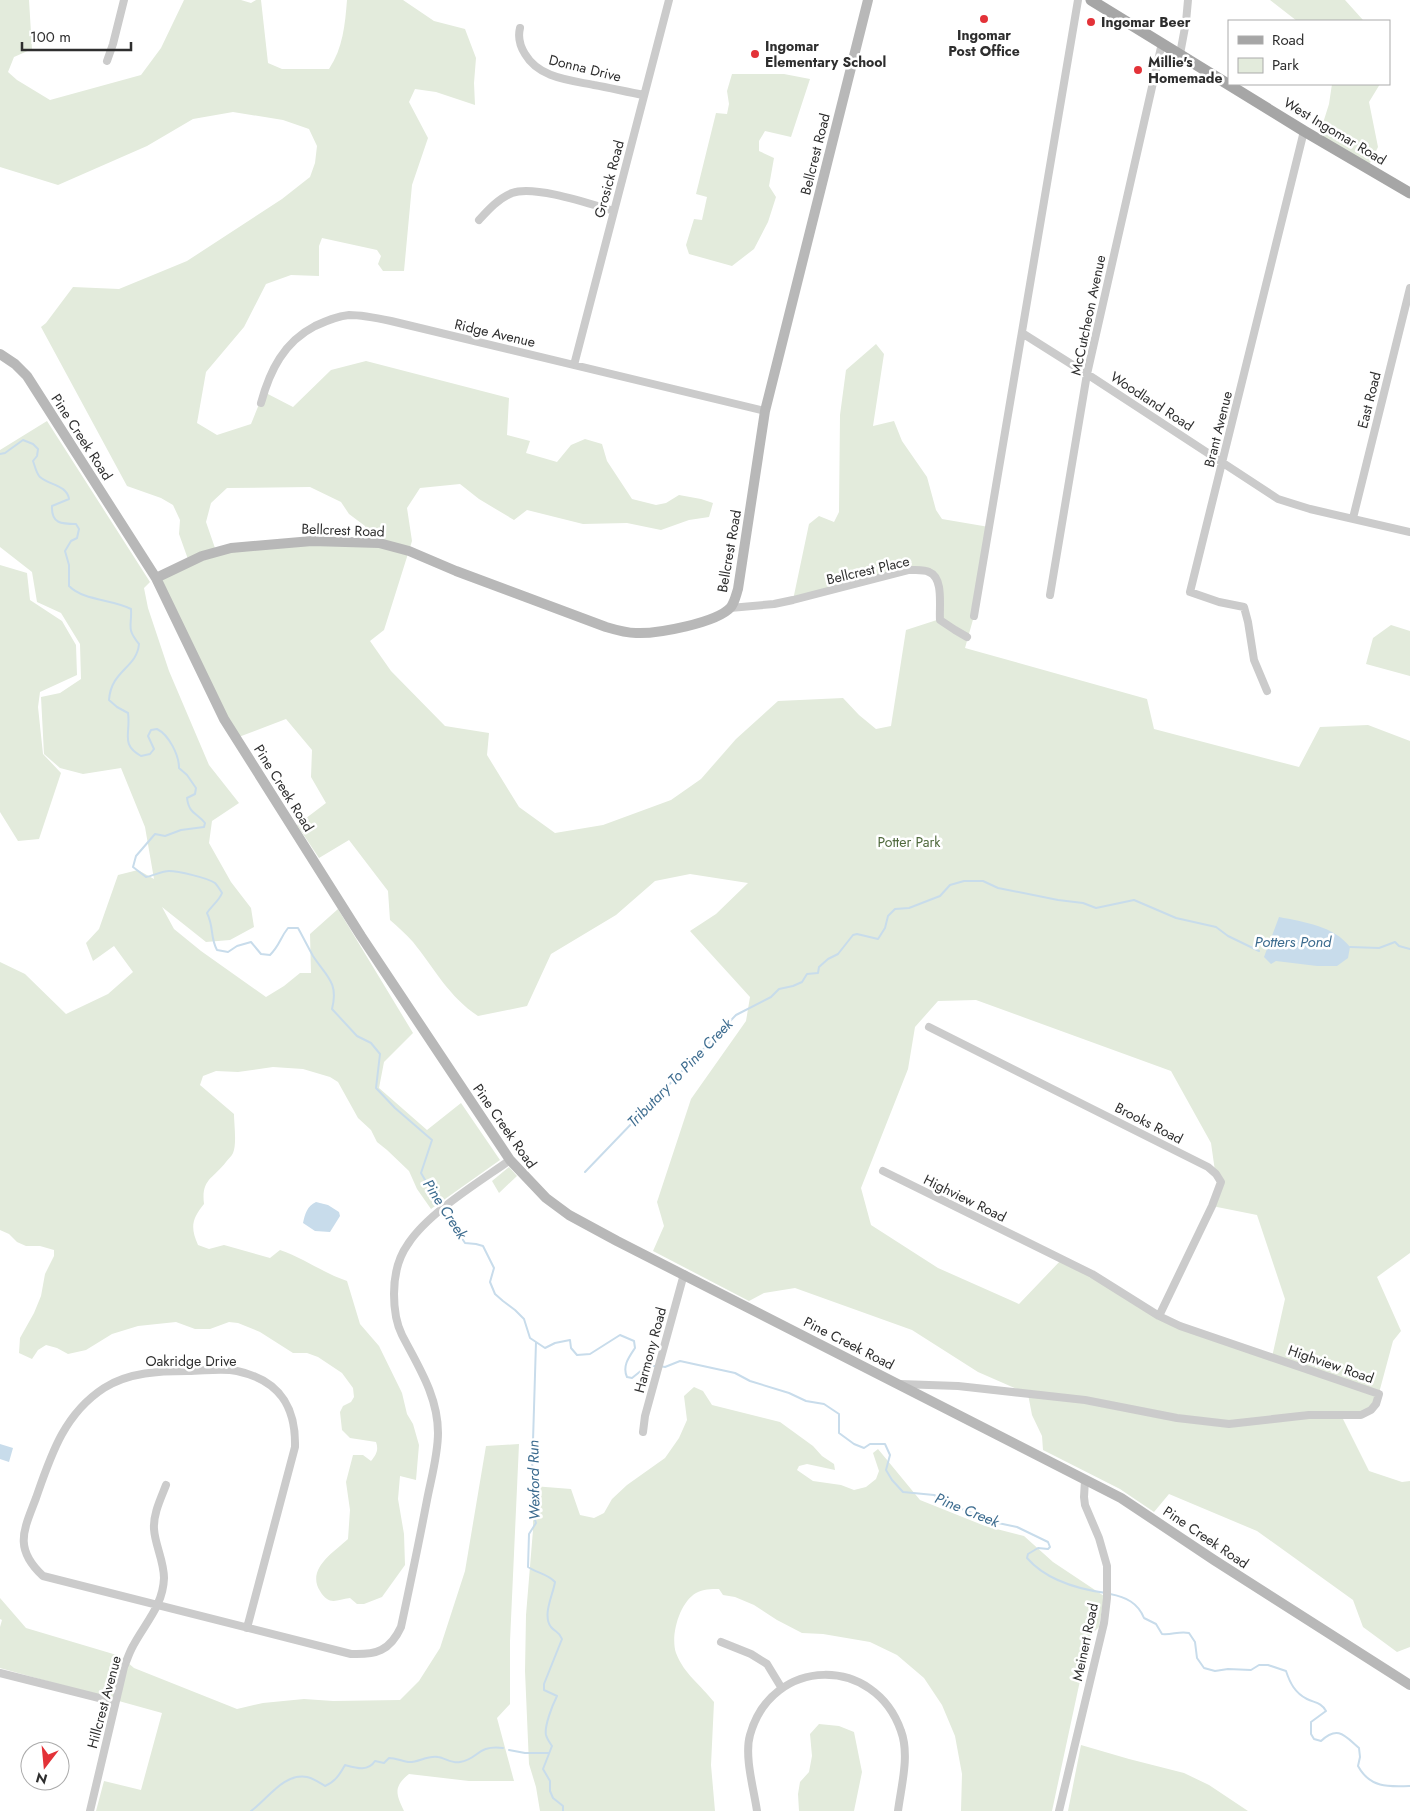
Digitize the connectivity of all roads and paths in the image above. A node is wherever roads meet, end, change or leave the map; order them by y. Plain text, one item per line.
1 (124, 0) edge
2 (669, 0) edge
3 (868, 0) edge
4 (1078, 0) edge
5 (1091, 0) edge
6 (1188, 0) edge
7 (520, 28) dead end
8 (1162, 43) junction
9 (1180, 54) junction
10 (107, 61) dead end
11 (1228, 84) edge
12 (1230, 85) edge
13 (644, 95) junction
14 (1304, 131) junction
15 (1410, 193) edge
16 (614, 210) junction
17 (479, 220) dead end
18 (1410, 288) edge
19 (1022, 334) junction
20 (0, 354) edge
21 (574, 365) junction
22 (1087, 374) junction
23 (261, 403) dead end
24 (765, 411) junction
25 (1223, 463) junction
26 (1353, 518) junction
27 (1410, 532) edge
28 (156, 578) junction
29 (1050, 594) dead end
30 (730, 608) junction
31 (974, 616) dead end
32 (968, 636) dead end
33 (1267, 691) dead end
34 (929, 1027) dead end
35 (510, 1160) junction
36 (883, 1171) dead end
37 (684, 1274) junction
38 (1159, 1316) junction
39 (898, 1384) junction
40 (643, 1432) dead end
41 (1085, 1480) junction
42 (166, 1485) dead end
43 (158, 1606) junction
44 (247, 1628) junction
45 (721, 1642) dead end
46 (0, 1673) edge
47 (1410, 1685) edge
48 (781, 1687) junction
49 (115, 1702) junction
50 (90, 1811) edge
51 (757, 1811) edge
52 (898, 1811) edge
53 (1059, 1811) edge

1 - 10 street
2 - 13 street, Grosick Road
3 - 24 street, Bellcrest Road
4 - 19 street
5 - 8 main road, West Ingomar Road
6 - 9 street
7 - 13 street, Donna Drive
8 - 9 main road, West Ingomar Road
8 - 22 street, McCutcheon Avenue
9 - 11 main road, West Ingomar Road
12 - 14 main road, West Ingomar Road
13 - 16 street, Grosick Road
14 - 15 main road, West Ingomar Road
14 - 25 street, Brant Avenue
16 - 17 street
16 - 21 street, Grosick Road
18 - 26 street, East Road
19 - 22 street, Woodland Road
19 - 31 street
20 - 28 street, Pine Creek Road
21 - 23 street, Ridge Avenue
21 - 24 street, Ridge Avenue
22 - 25 street, Woodland Road
22 - 29 street, McCutcheon Avenue
24 - 30 street, Bellcrest Road
25 - 26 street, Woodland Road
25 - 33 street, Brant Avenue
26 - 27 street, Woodland Road
28 - 30 street, Bellcrest Road
28 - 35 street, Pine Creek Road
30 - 32 street, Bellcrest Place
34 - 38 street, Brooks Road
35 - 37 street, Pine Creek Road
35 - 44 street, Oakridge Drive
36 - 38 street, Highview Road
37 - 39 street, Pine Creek Road
37 - 40 street, Harmony Road
38 - 39 street, Highview Road
39 - 41 street, Pine Creek Road
41 - 47 street, Pine Creek Road
41 - 53 street, Meinert Road
42 - 43 street
43 - 44 street, Oakridge Drive
43 - 44 street, Oakridge Drive
43 - 49 street, Hillcrest Avenue
45 - 48 street
46 - 49 street
48 - 51 street
48 - 52 street
49 - 50 street, Hillcrest Avenue

